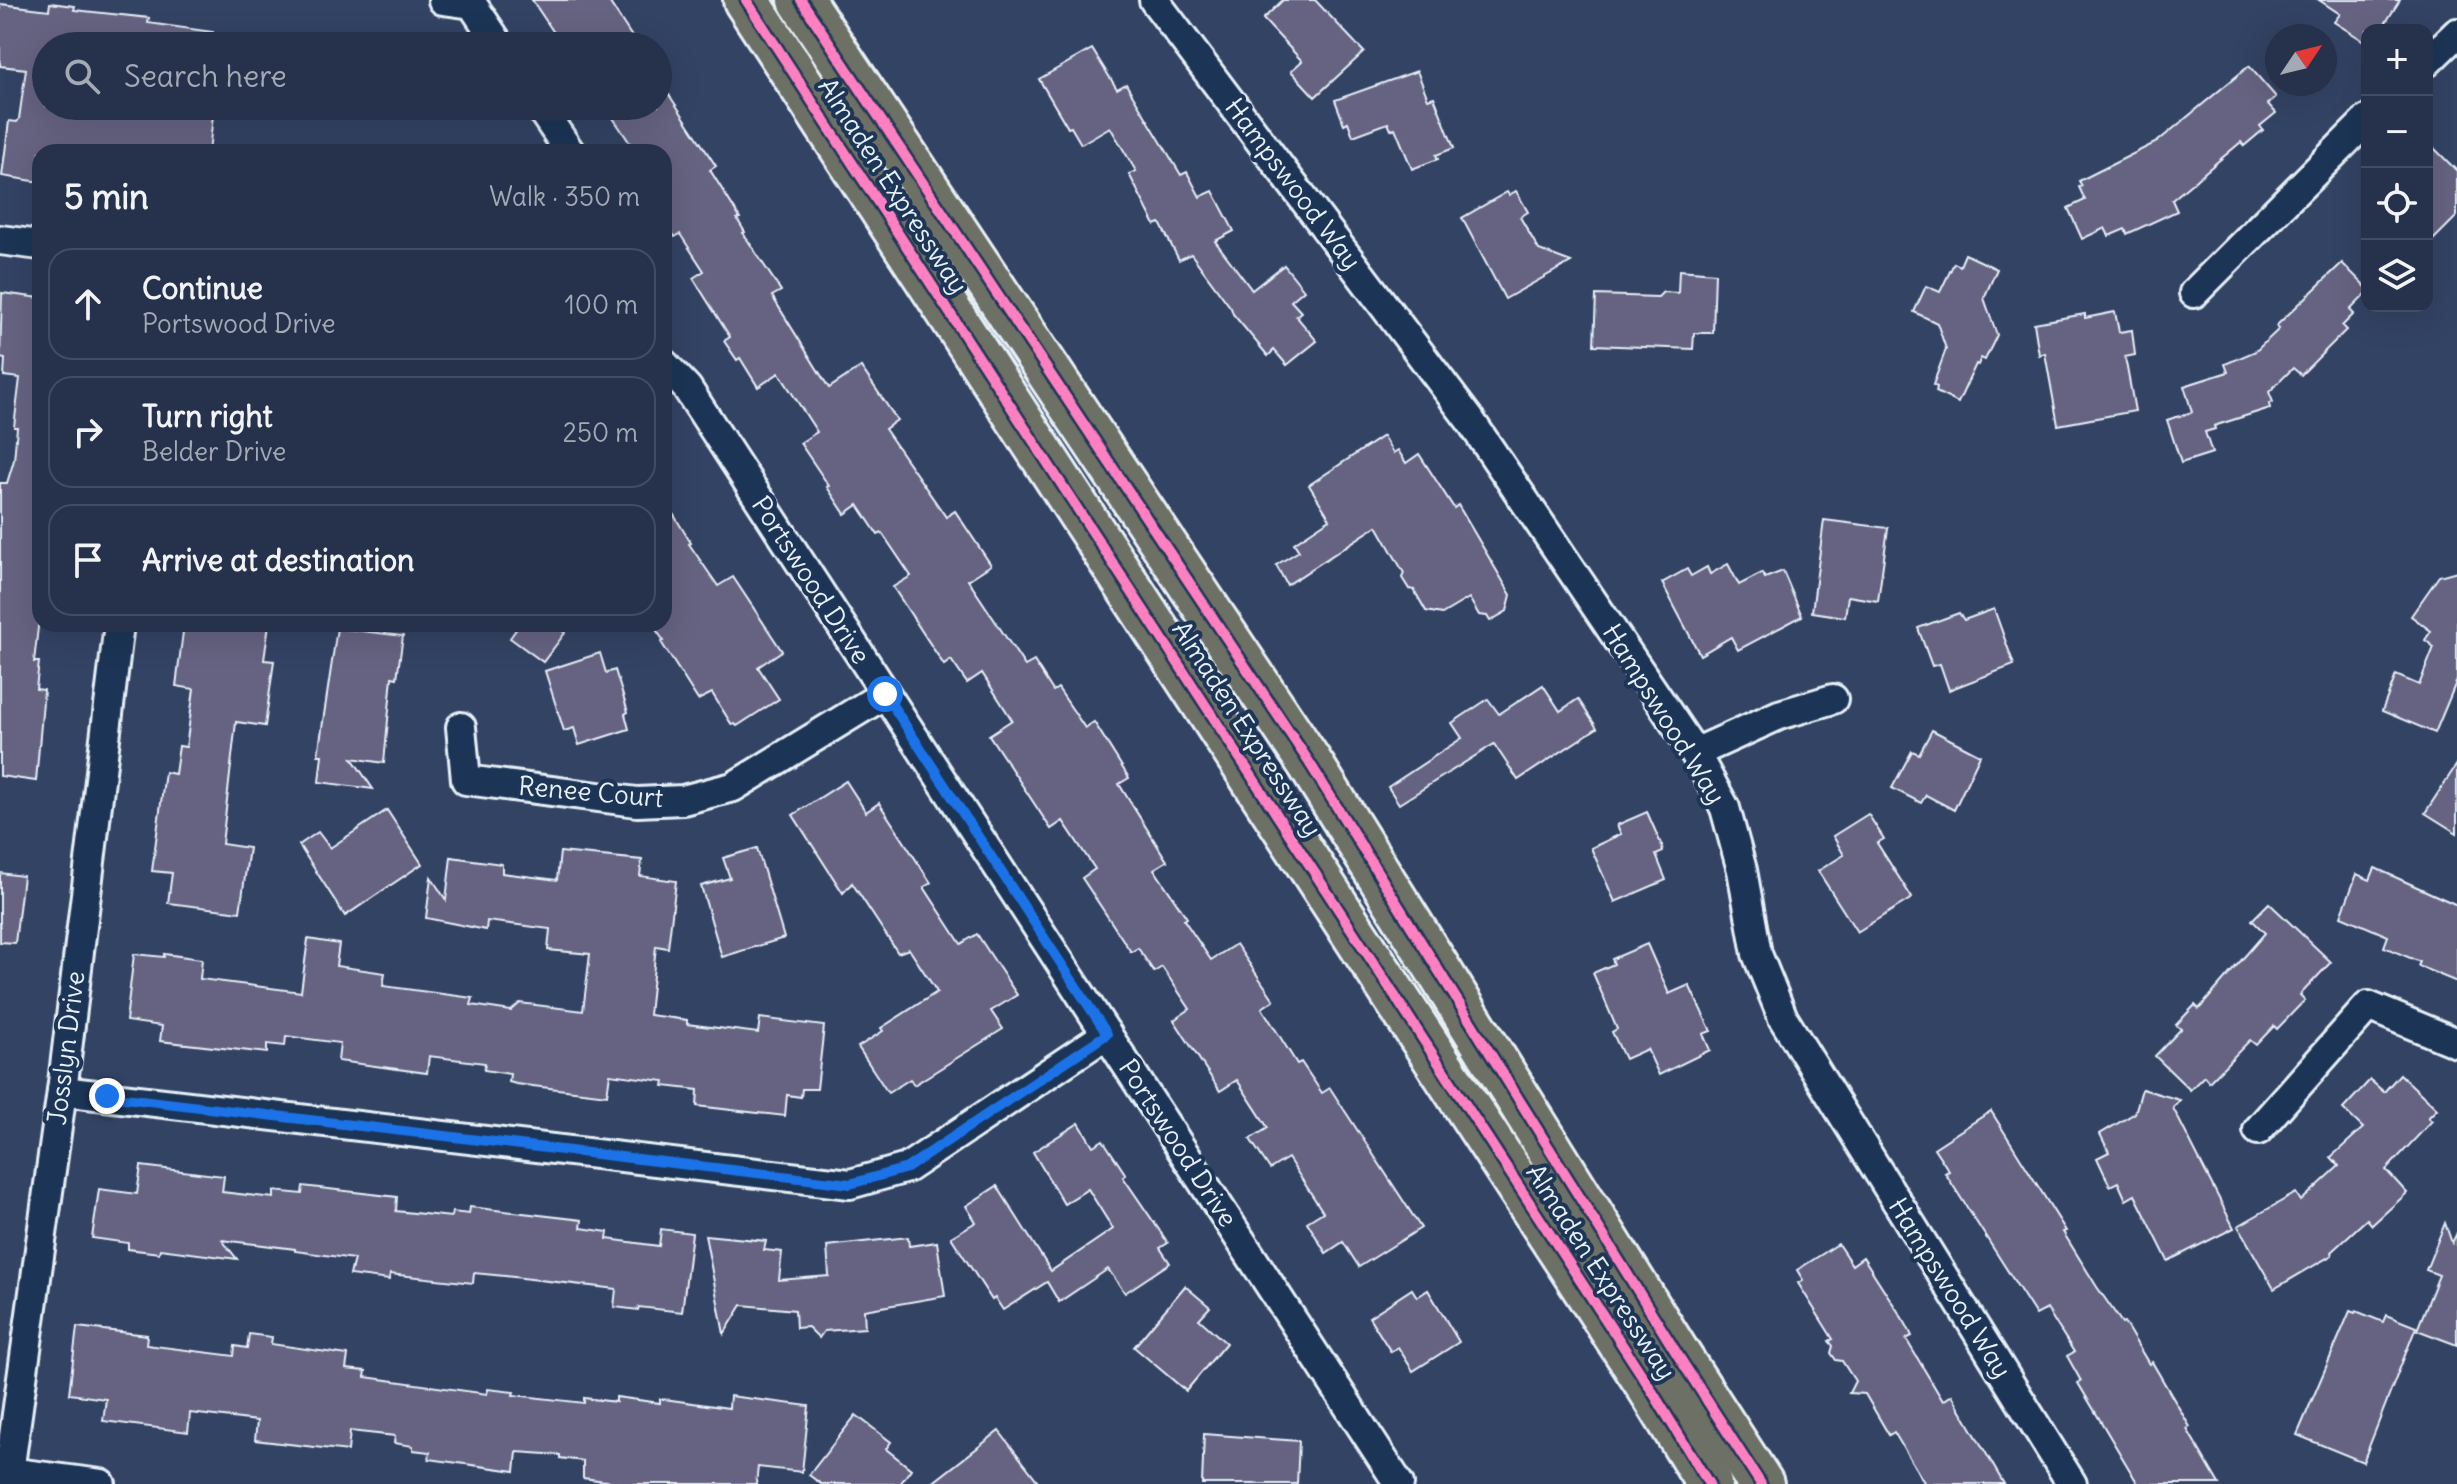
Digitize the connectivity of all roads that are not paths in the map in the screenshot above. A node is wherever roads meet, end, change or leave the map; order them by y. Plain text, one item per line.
1 (443, 0) edge
2 (746, 0) edge
3 (801, 0) edge
4 (1154, 0) edge
5 (491, 32) edge
6 (2457, 33) edge
7 (2433, 56) edge
8 (548, 120) edge
9 (2361, 126) edge
10 (565, 144) edge
11 (0, 240) edge
12 (32, 244) edge
13 (2194, 293) dead end
14 (672, 372) edge
15 (118, 632) edge
16 (885, 694) junction
17 (1833, 699) dead end
18 (461, 727) dead end
19 (1695, 753) junction
20 (1107, 1034) junction
21 (2457, 1043) edge
22 (62, 1091) junction
23 (2258, 1130) dead end
24 (4, 1472) edge
25 (101, 1484) edge
26 (1399, 1484) edge
27 (1709, 1484) edge
28 (1761, 1484) edge
29 (2072, 1484) edge

1 - 5 street
2 - 27 main road, Almaden Expressway
3 - 28 main road, Almaden Expressway
4 - 19 street, Hampswood Way
6 - 7 street
8 - 10 street
9 - 13 street
11 - 12 street
14 - 16 street, Portswood Drive
15 - 22 street, Josslyn Drive
16 - 18 street, Renee Court
16 - 20 street, Portswood Drive
17 - 19 street
19 - 29 street, Hampswood Way
20 - 22 street
20 - 26 street, Portswood Drive
21 - 23 street
22 - 24 street, Josslyn Drive
24 - 25 street

